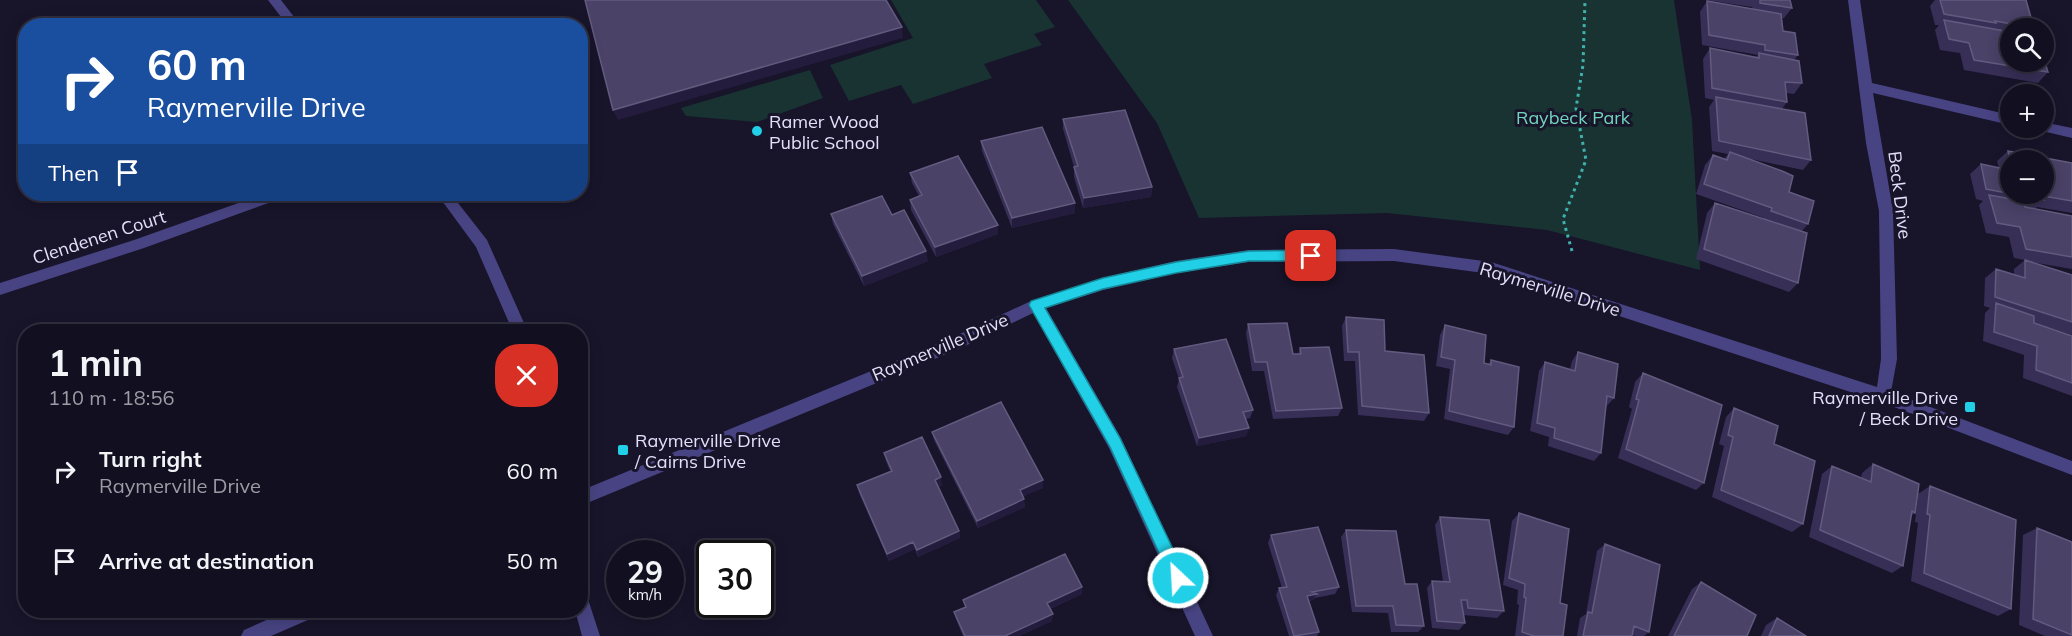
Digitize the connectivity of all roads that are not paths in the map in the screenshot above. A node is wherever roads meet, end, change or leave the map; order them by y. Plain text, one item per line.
1 (274, 0) edge
2 (1854, 0) edge
3 (289, 18) edge
4 (1867, 87) junction
5 (2000, 118) edge
6 (2054, 129) edge
7 (2072, 133) edge
8 (259, 201) edge
9 (449, 201) edge
10 (0, 289) edge
11 (1036, 305) junction
12 (517, 324) edge
13 (1883, 396) junction
14 (2072, 468) edge
15 (588, 495) edge
16 (292, 618) edge
17 (586, 618) edge
18 (250, 636) edge
19 (591, 636) edge
20 (1204, 636) edge

1 - 3 street
2 - 4 street, Beck Drive
4 - 5 street
4 - 13 street, Beck Drive
6 - 7 street
8 - 10 street, Clendenen Court
9 - 12 street
11 - 13 street, Raymerville Drive
11 - 15 street, Raymerville Drive
11 - 20 street
13 - 14 street, Raymerville Drive
16 - 18 street
17 - 19 street

